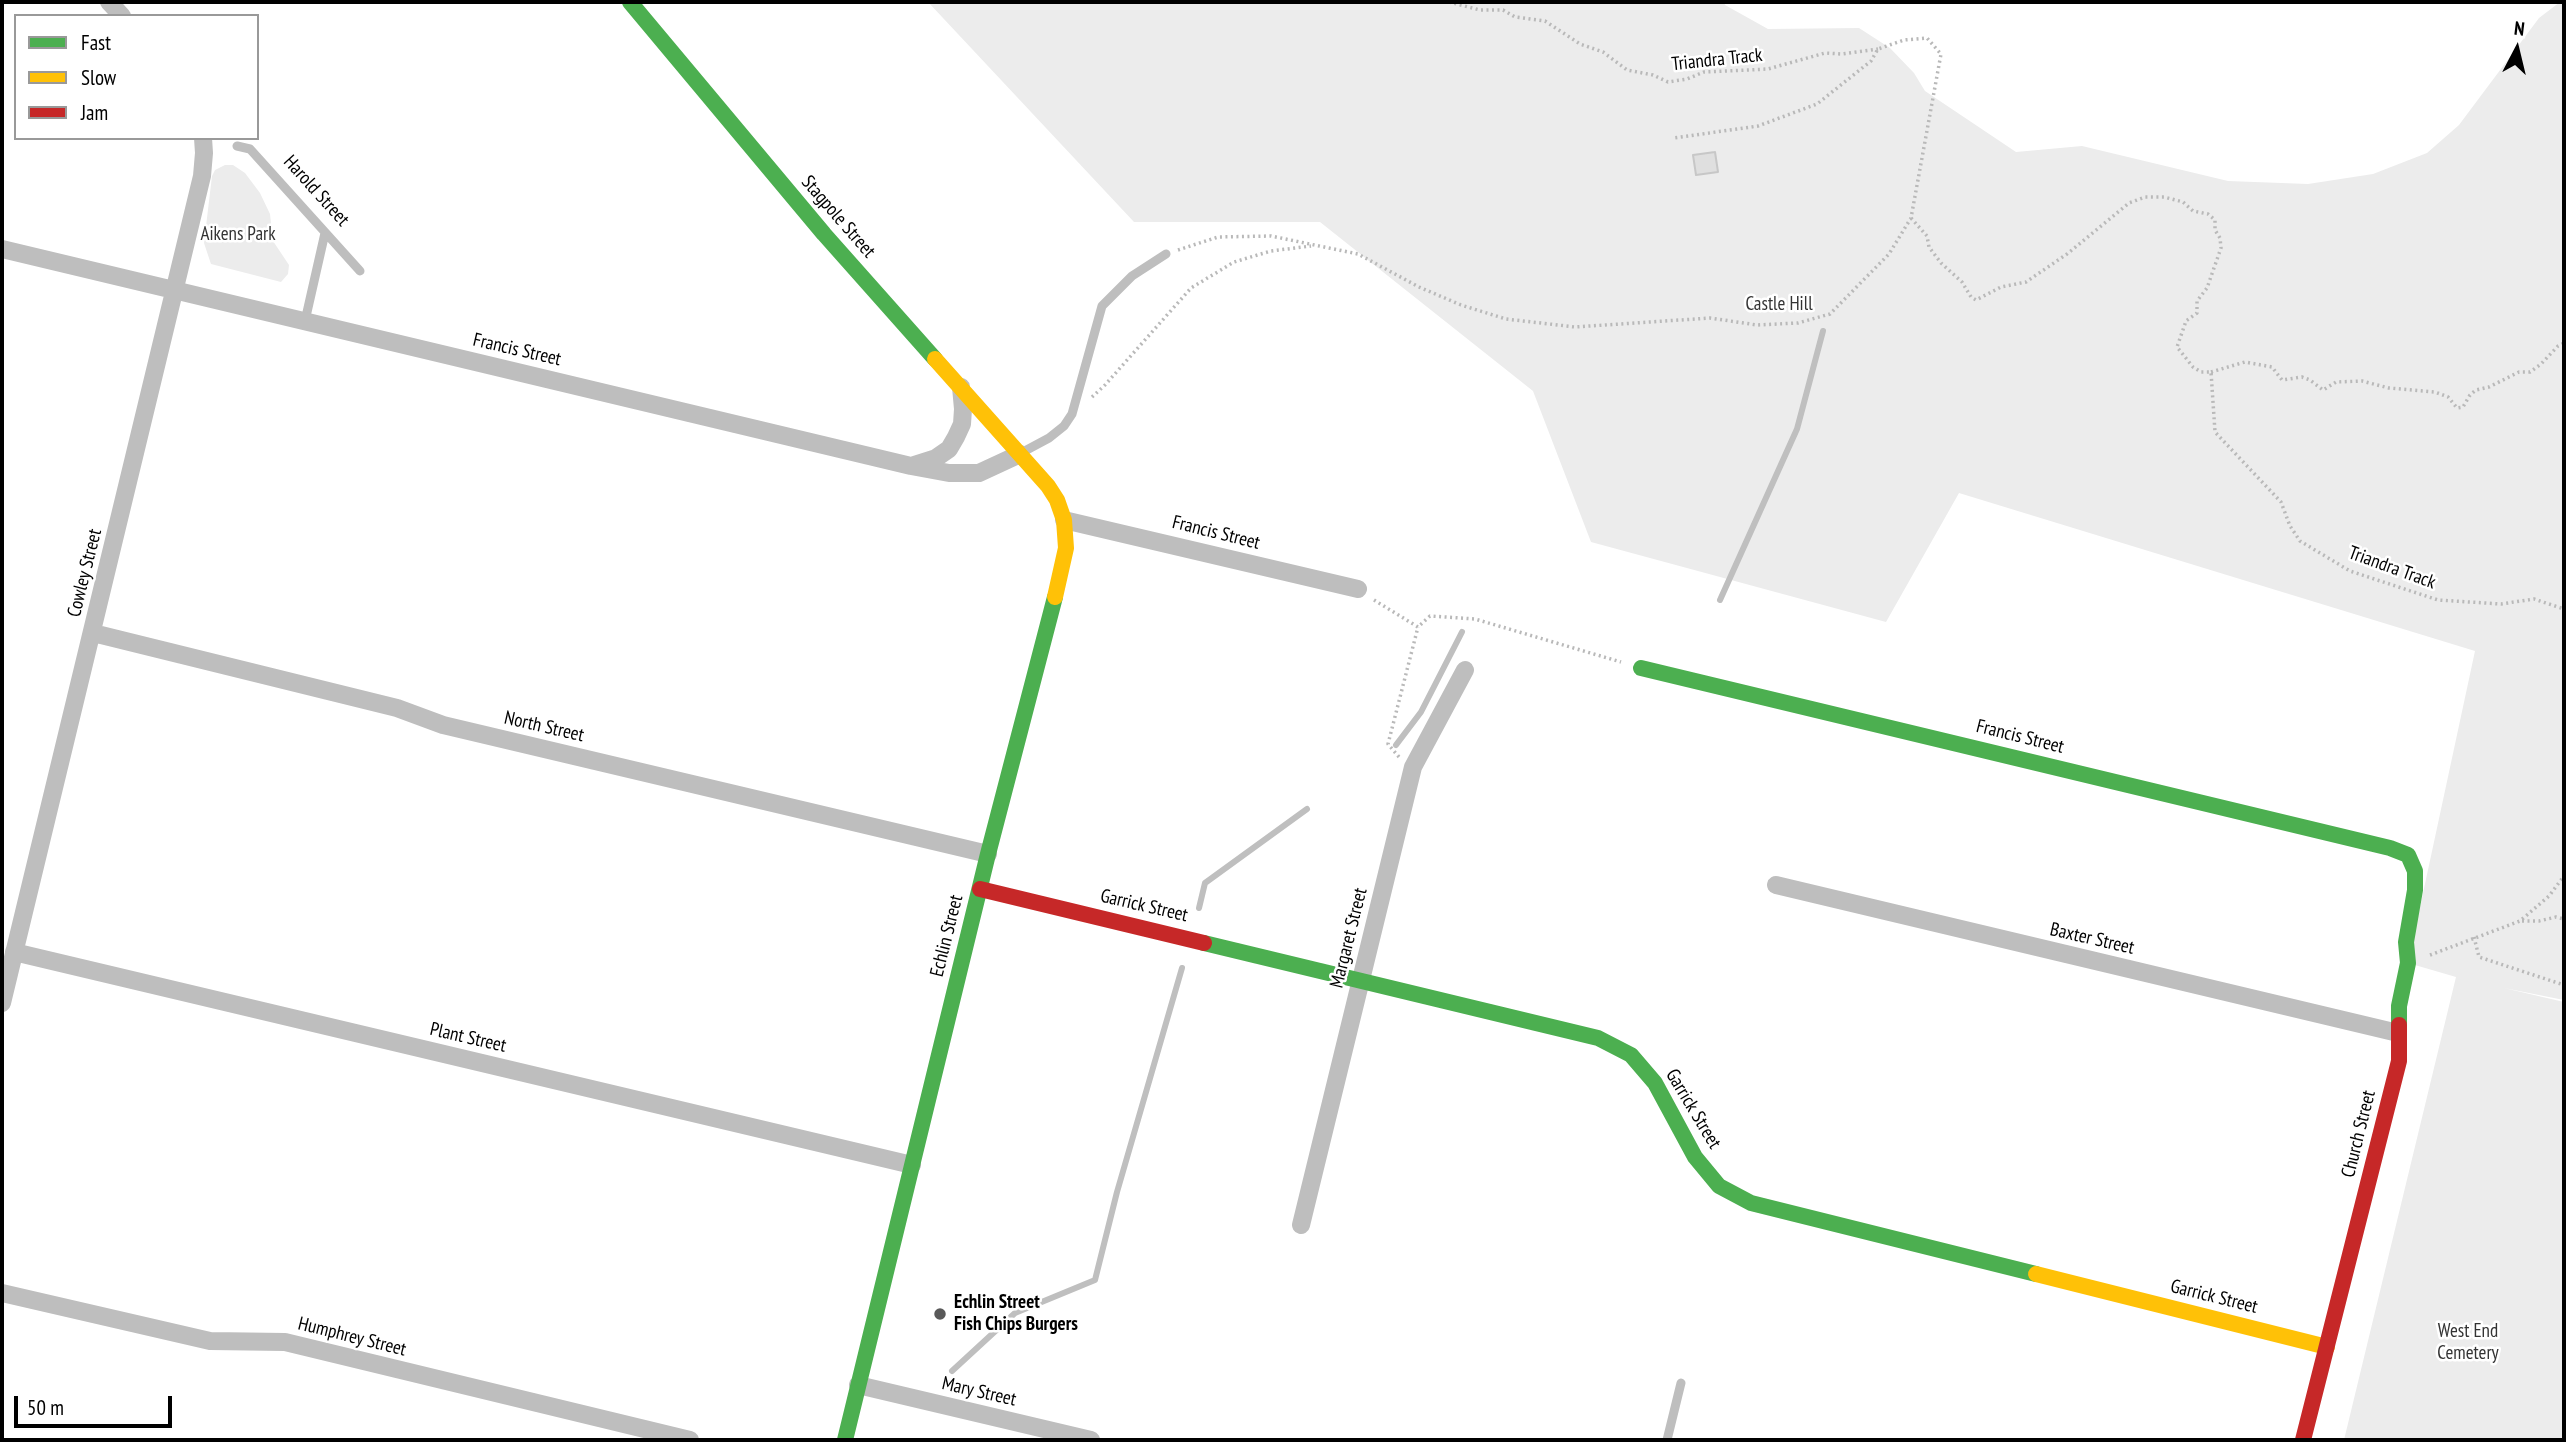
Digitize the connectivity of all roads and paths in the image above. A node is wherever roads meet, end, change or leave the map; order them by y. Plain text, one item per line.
1 (630, 2) edge
2 (1449, 2) edge
3 (1878, 49) junction
4 (1674, 138) dead end
5 (204, 145) edge
6 (237, 146) dead end
7 (1911, 218) junction
8 (325, 233) junction
9 (1313, 246) junction
10 (2, 249) edge
11 (1166, 254) joint
12 (360, 271) dead end
13 (175, 291) junction
14 (305, 321) junction
15 (2564, 343) edge
16 (2211, 372) junction
17 (961, 387) junction
18 (1072, 414) junction
19 (1020, 454) junction
20 (911, 466) junction
21 (1064, 520) junction
22 (1358, 589) joint
23 (2564, 609) edge
24 (1418, 627) junction
25 (93, 633) junction
26 (1641, 668) joint
27 (1465, 670) dead end
28 (1413, 766) junction
29 (2390, 848) joint
30 (988, 854) junction
31 (2564, 876) edge
32 (1776, 885) dead end
33 (980, 889) junction
34 (2564, 919) edge
35 (2520, 921) junction
36 (2474, 937) junction
37 (14, 952) junction
38 (2408, 963) junction
39 (1360, 979) junction
40 (2564, 985) edge
41 (2, 1003) edge
42 (2398, 1034) junction
43 (912, 1165) junction
44 (1301, 1225) dead end
45 (2, 1293) edge
46 (2327, 1347) junction
47 (1681, 1383) dead end
48 (858, 1385) junction
49 (690, 1440) edge
50 (845, 1440) edge
51 (1091, 1440) edge
52 (1667, 1440) edge
53 (2304, 1440) edge

1 - 17 street, Stagpole Street
2 - 3 path, Triandra Track
3 - 4 path
3 - 7 path, Triandra Track
5 - 13 street, Cowley Street
6 - 8 lane, Harold Street
7 - 9 path
7 - 16 path
8 - 12 lane, Harold Street
8 - 14 lane
9 - 11 path
9 - 18 path
10 - 13 street, Francis Street
11 - 18 lane
13 - 14 street, Francis Street
13 - 25 street, Cowley Street
14 - 20 street, Francis Street
15 - 16 path
16 - 23 path, Triandra Track
17 - 19 street, Stagpole Street
17 - 20 street
18 - 19 lane
19 - 20 street, Francis Street
19 - 21 street, Echlin Street
21 - 22 street, Francis Street
21 - 30 street, Echlin Street
22 - 24 path
24 - 26 path
24 - 28 path
25 - 30 street, North Street
25 - 37 street, Cowley Street
26 - 29 street, Francis Street
27 - 28 street, Margaret Street
28 - 39 street, Margaret Street
29 - 38 street, Church Street
30 - 33 street, Echlin Street
31 - 35 path
32 - 42 street, Baxter Street
33 - 39 street, Garrick Street
33 - 43 street, Echlin Street
34 - 35 path
35 - 36 path
36 - 38 path
36 - 40 path
37 - 41 street, Cowley Street
37 - 43 street, Plant Street
38 - 42 street, Church Street
39 - 44 street, Margaret Street
39 - 46 street, Garrick Street
42 - 46 street, Church Street
43 - 48 street, Echlin Street
45 - 49 street, Humphrey Street
46 - 53 street, Church Street
47 - 52 lane
48 - 50 street, Echlin Street
48 - 51 street, Mary Street

